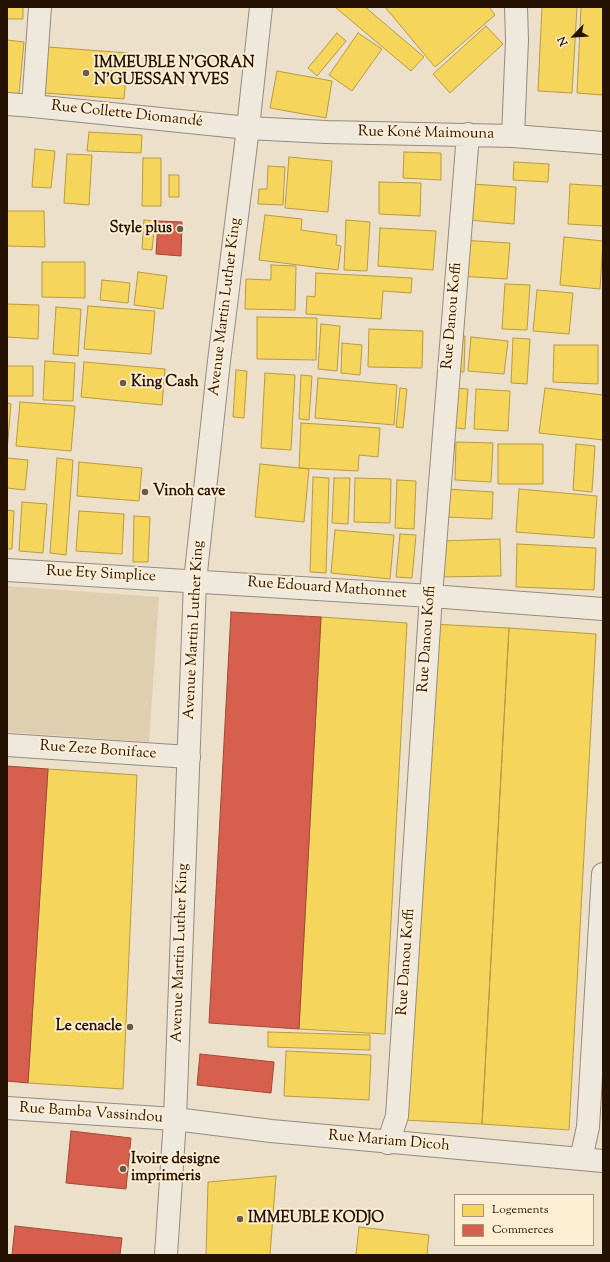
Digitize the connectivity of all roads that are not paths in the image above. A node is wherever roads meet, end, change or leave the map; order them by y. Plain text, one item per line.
1 (40, 7) edge
2 (261, 7) edge
3 (514, 9) edge
4 (7, 104) edge
5 (33, 106) junction
6 (248, 128) junction
7 (468, 134) junction
8 (513, 136) junction
9 (603, 143) edge
10 (7, 570) edge
11 (196, 581) junction
12 (431, 596) junction
13 (603, 609) edge
14 (7, 745) edge
15 (189, 757) junction
16 (603, 874) edge
17 (7, 1108) edge
18 (175, 1119) junction
19 (388, 1143) junction
20 (581, 1158) junction
21 (603, 1161) edge
22 (166, 1255) edge

1 - 5 street
2 - 6 street, Avenue Martin Luther King
3 - 8 street
4 - 5 street, Rue Collette Diomandé
5 - 6 street, Rue Collette Diomandé
6 - 7 street, Rue Koné Maimouna
6 - 11 street, Avenue Martin Luther King
7 - 8 street, Rue Koné Maimouna
7 - 12 street, Rue Danou Koffi
8 - 9 street, Rue Koné Maimouna
10 - 11 street, Rue Ety Simplice
11 - 12 street, Rue Edouard Mathonnet
11 - 15 street, Avenue Martin Luther King
12 - 13 street, Rue Edouard Mathonnet
12 - 19 street, Rue Danou Koffi
14 - 15 street, Rue Zeze Boniface
15 - 18 street, Avenue Martin Luther King
16 - 20 street
17 - 18 street, Rue Bamba Vassindou
18 - 19 street, Rue Mariam Dicoh
18 - 22 street, Avenue Martin Luther King
19 - 20 street, Rue Mariam Dicoh
20 - 21 street, Rue Mariam Dicoh

